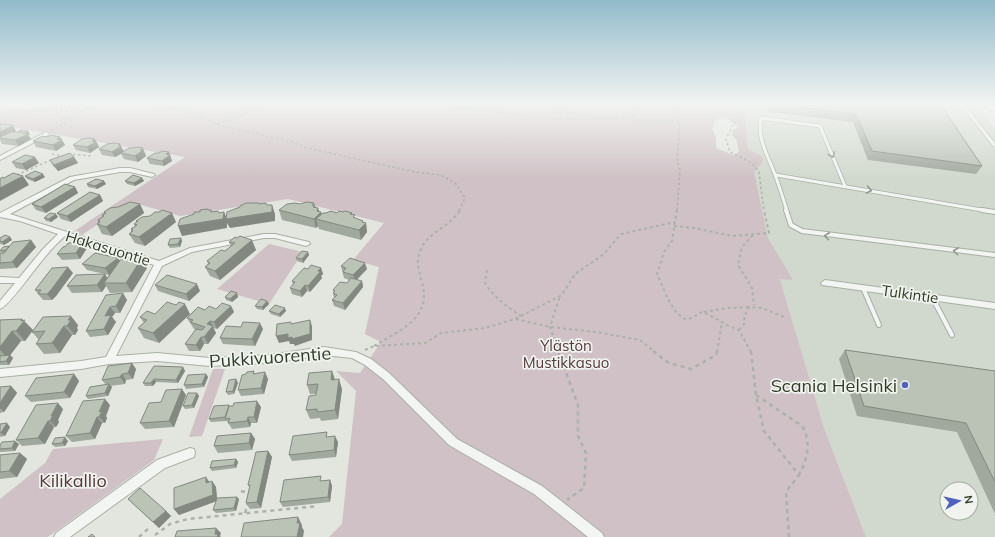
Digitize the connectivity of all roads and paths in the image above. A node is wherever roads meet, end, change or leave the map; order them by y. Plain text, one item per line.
1 (54, 129) edge
2 (233, 129) edge
3 (679, 129) edge
4 (731, 129) edge
5 (760, 129) edge
6 (821, 129) edge
7 (982, 129) edge
8 (46, 134) joint
9 (993, 142) edge
10 (995, 146) edge
11 (52, 154) dead end
12 (63, 156) junction
13 (92, 156) dead end
14 (0, 158) edge
15 (114, 162) dead end
16 (110, 171) junction
17 (152, 175) dead end
18 (776, 175) junction
19 (15, 176) edge
20 (845, 186) junction
21 (995, 212) edge
22 (2, 215) edge
23 (675, 222) junction
24 (674, 226) junction
25 (63, 234) junction
26 (753, 235) junction
27 (306, 244) dead end
28 (995, 255) edge
29 (159, 264) junction
30 (487, 270) dead end
31 (0, 280) edge
32 (22, 281) junction
33 (825, 283) dead end
34 (863, 288) junction
35 (560, 296) junction
36 (932, 297) junction
37 (754, 305) junction
38 (0, 306) edge
39 (749, 306) junction
40 (995, 306) edge
41 (702, 312) junction
42 (521, 316) junction
43 (784, 317) dead end
44 (515, 319) junction
45 (722, 323) junction
46 (879, 325) dead end
47 (550, 326) junction
48 (739, 330) junction
49 (952, 335) dead end
50 (374, 346) junction
51 (353, 356) junction
52 (109, 360) junction
53 (0, 373) edge
54 (756, 395) junction
55 (190, 453) dead end
56 (800, 475) junction
57 (241, 491) dead end
58 (559, 505) junction
59 (318, 506) dead end
60 (245, 513) junction
61 (148, 528) dead end
62 (155, 534) dead end
63 (60, 537) edge
64 (139, 537) edge
65 (598, 537) edge
66 (789, 537) edge

1 - 8 path
2 - 50 path
3 - 23 path
4 - 26 path
18 -> 5 lane
6 -> 20 lane
7 - 9 lane
8 - 14 street
9 - 10 lane
11 - 12 path
12 - 13 path
12 - 19 path
15 - 16 street
16 - 17 street
16 - 22 street
18 - 20 lane
28 -> 18 lane
20 -> 21 lane
22 - 25 street, Hakasuontie
23 - 24 path
23 - 35 path
24 - 26 path
24 - 41 path
25 - 29 street, Hakasuontie
25 - 32 street
26 - 37 path
27 - 29 street
29 - 52 street, Hakasuontie
30 - 42 path
31 - 32 street
32 - 38 street
33 - 34 street, Tulkintie
34 - 36 street, Tulkintie
34 - 46 lane
35 - 42 path
35 - 47 path
36 - 40 street, Tulkintie
36 - 49 lane
37 - 39 path
37 - 43 path
39 - 41 path
39 - 48 path
41 - 45 path
42 - 44 path
44 - 47 path
44 - 50 path
45 - 47 path
45 - 48 path
47 - 58 path
48 - 54 path
50 - 51 path
51 - 52 street, Pukkivuorentie
51 - 58 street, Pukkivuorentie
52 - 53 street, Pukkivuorentie
54 - 56 path
54 - 56 path
55 - 63 street
56 - 66 path
57 - 60 path
58 - 65 street, Pukkivuorentie
59 - 60 path
60 - 62 path
61 - 64 path

